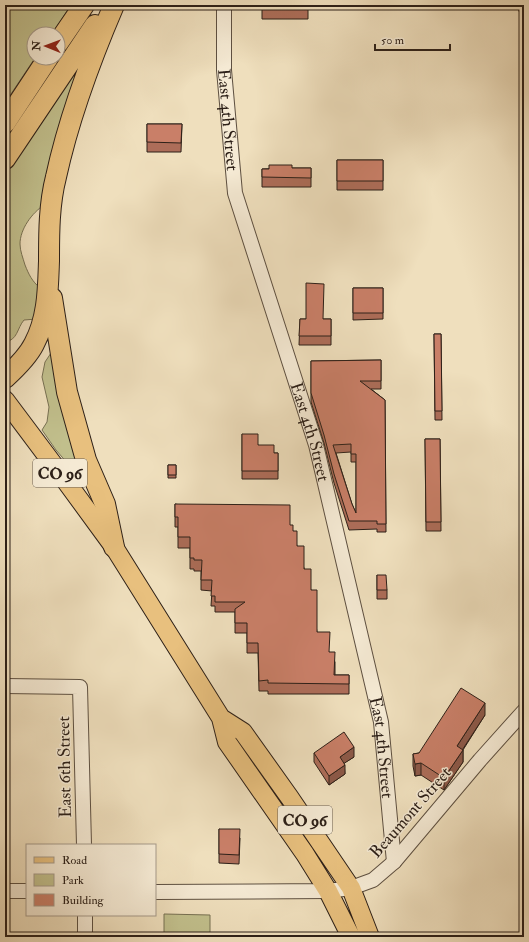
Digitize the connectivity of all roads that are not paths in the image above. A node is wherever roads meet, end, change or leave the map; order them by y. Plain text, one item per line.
1 (84, 5) edge
2 (109, 5) edge
3 (114, 5) edge
4 (224, 5) edge
5 (66, 32) edge
6 (43, 66) edge
7 (5, 123) edge
8 (5, 159) edge
9 (48, 280) junction
10 (5, 378) edge
11 (5, 400) edge
12 (114, 547) junction
13 (5, 686) edge
14 (524, 711) edge
15 (221, 718) junction
16 (84, 844) edge
17 (394, 862) junction
18 (351, 888) junction
19 (5, 891) edge
20 (26, 891) edge
21 (328, 891) junction
22 (156, 892) edge
23 (85, 916) edge
24 (85, 937) edge
25 (351, 937) edge
26 (370, 937) edge

1 - 5 highway
2 - 8 highway
3 - 9 highway, CO 96
4 - 17 street, East 4th Street
6 - 7 highway
9 - 10 highway
9 - 12 highway, CO 96
11 - 12 main road, CO 96
12 - 15 main road, CO 96
13 - 16 street, East 6th Street
14 - 17 street, Beaumont Street
15 - 18 main road, CO 96
15 - 21 main road, CO 96
17 - 18 street, Beaumont Street
18 - 21 street, Beaumont Street
18 - 26 main road, CO 96
19 - 20 street
21 - 22 street, Beaumont Street
21 - 25 main road, CO 96
23 - 24 street

